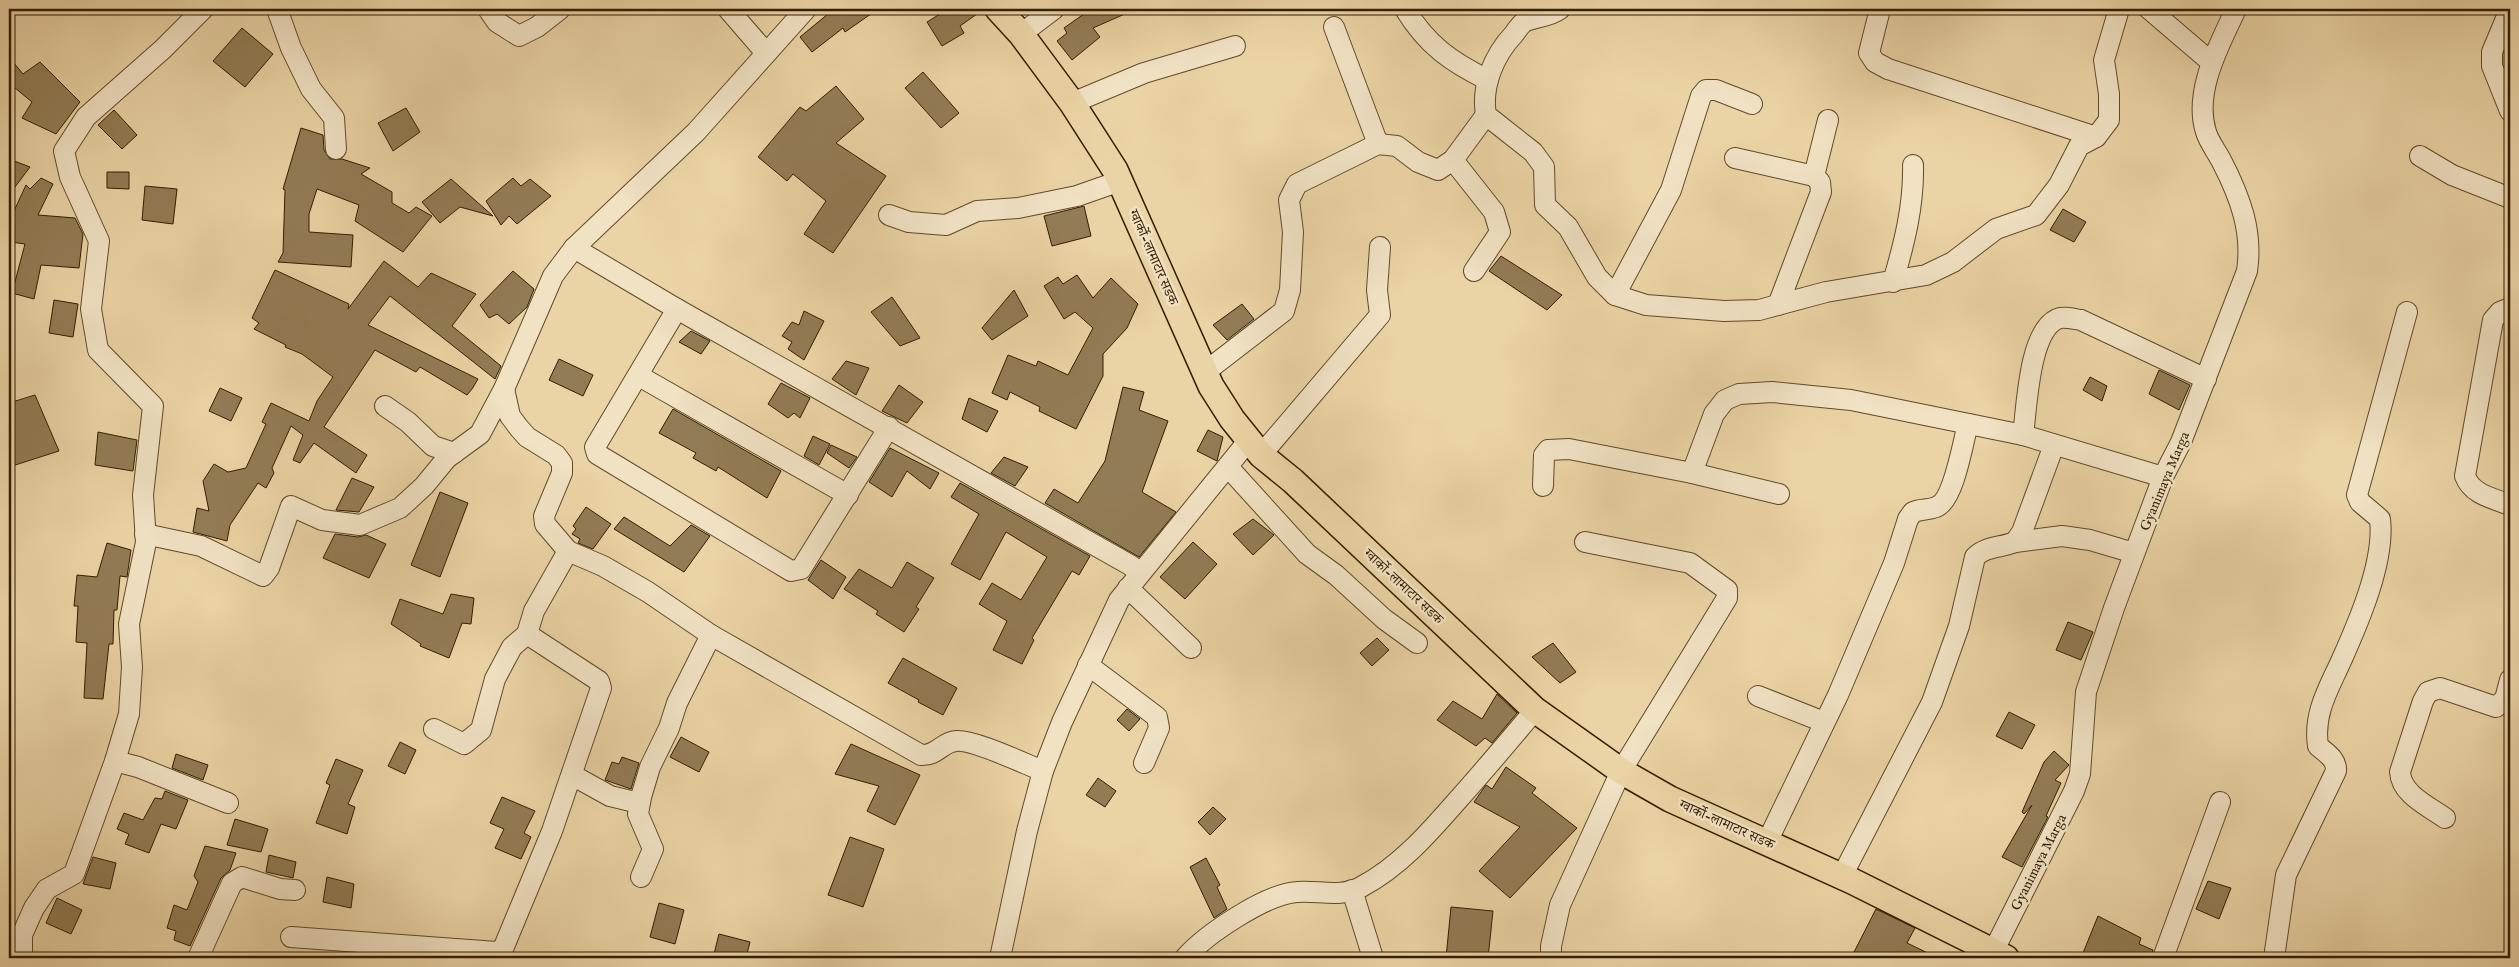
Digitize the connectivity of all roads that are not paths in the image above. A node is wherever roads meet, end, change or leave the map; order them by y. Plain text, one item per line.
1 (203, 9) edge
2 (277, 9) edge
3 (488, 9) edge
4 (560, 9) edge
5 (728, 9) edge
6 (806, 9) edge
7 (998, 9) edge
8 (1054, 9) edge
9 (1405, 9) edge
10 (1560, 9) edge
11 (1880, 9) edge
12 (2119, 9) edge
13 (2149, 9) edge
14 (2236, 9) edge
15 (2510, 9) edge
16 (1334, 26) dead end
17 (1021, 34) junction
18 (1235, 46) dead end
19 (766, 53) junction
20 (2211, 62) junction
21 (1488, 80) junction
22 (1072, 103) junction
23 (1752, 104) dead end
24 (2510, 111) edge
25 (1486, 115) junction
26 (1828, 120) dead end
27 (2096, 137) junction
28 (1378, 144) junction
29 (336, 149) dead end
30 (2420, 156) dead end
31 (1735, 158) dead end
32 (1453, 160) junction
33 (1913, 165) dead end
34 (1814, 176) junction
35 (1120, 181) junction
36 (2510, 198) edge
37 (889, 215) dead end
38 (1380, 247) dead end
39 (574, 248) junction
40 (1474, 271) dead end
41 (1893, 282) junction
42 (1615, 295) junction
43 (1778, 305) junction
44 (2510, 308) edge
45 (677, 309) junction
46 (2407, 312) dead end
47 (1205, 372) junction
48 (639, 376) junction
49 (2206, 378) junction
50 (504, 389) junction
51 (385, 406) dead end
52 (1968, 424) junction
53 (889, 427) junction
54 (2023, 435) junction
55 (2054, 445) junction
56 (1255, 448) junction
57 (454, 453) junction
58 (1228, 467) junction
59 (1692, 473) junction
60 (2163, 478) junction
61 (1543, 486) dead end
62 (1779, 494) dead end
63 (848, 495) junction
64 (2510, 505) edge
65 (145, 534) junction
66 (1585, 542) dead end
67 (2015, 542) junction
68 (568, 551) junction
69 (2134, 552) junction
70 (1134, 580) junction
71 (527, 634) junction
72 (711, 635) junction
73 (1417, 643) dead end
74 (1191, 648) dead end
75 (1088, 665) junction
76 (2510, 681) edge
77 (1758, 696) dead end
78 (1535, 710) junction
79 (1824, 722) junction
80 (434, 729) dead end
81 (115, 761) junction
82 (1144, 763) dead end
83 (1043, 771) junction
84 (1621, 771) junction
85 (572, 775) junction
86 (2220, 802) dead end
87 (228, 803) dead end
88 (640, 803) junction
89 (2445, 818) dead end
90 (1766, 842) junction
91 (1842, 876) junction
92 (641, 877) dead end
93 (295, 890) dead end
94 (1352, 890) junction
95 (291, 936) dead end
96 (435, 953) edge
97 (2000, 955) edge
98 (22, 958) edge
99 (198, 958) edge
100 (1000, 958) edge
101 (1185, 958) edge
102 (1373, 958) edge
103 (1551, 958) edge
104 (2163, 958) edge
105 (2274, 958) edge

1 - 65 street
2 - 29 street
3 - 4 street
5 - 19 street
6 - 19 street
7 - 17 main road, ग्वार्को-लामाटार सडक
8 - 17 street
9 - 21 street
10 - 21 street
11 - 27 street
12 - 27 street
13 - 20 street
14 - 20 street, Gyanimaya Marga
15 - 24 street
16 - 28 street
17 - 22 main road, ग्वार्को-लामाटार सडक
18 - 22 street
19 - 39 street
20 - 49 street, Gyanimaya Marga
21 - 25 street
22 - 35 main road, ग्वार्को-लामाटार सडक
23 - 42 street
25 - 32 street
25 - 42 street
26 - 34 street
27 - 41 street
28 - 32 street
28 - 47 street
30 - 36 street
31 - 34 street
32 - 40 street
33 - 41 street
34 - 43 street
35 - 37 street
35 - 47 main road, ग्वार्को-लामाटार सडक
38 - 56 street
39 - 45 street
39 - 50 street
41 - 43 street
42 - 43 street
44 - 64 street
45 - 48 street
45 - 53 street
46 - 105 street
47 - 56 main road, ग्वार्को-लामाटार सडक
48 - 63 street
48 - 63 street
49 - 54 street
49 - 60 street, Gyanimaya Marga
50 - 57 street
50 - 68 street
51 - 57 street
52 - 54 street
52 - 59 street
52 - 79 street
53 - 63 street
53 - 70 street
54 - 55 street
55 - 60 street
55 - 67 street
56 - 58 street
56 - 78 main road, ग्वार्को-लामाटार सडक
57 - 65 street
58 - 70 street
58 - 73 street
59 - 61 street
59 - 62 street
60 - 69 street, Gyanimaya Marga
65 - 81 street
66 - 84 street
67 - 69 street
67 - 91 street
68 - 71 street
68 - 72 street
69 - 97 street, Gyanimaya Marga
70 - 74 street
70 - 75 street
71 - 80 street
71 - 85 street
72 - 83 street
72 - 88 street
75 - 82 street
75 - 83 street
76 - 89 street
77 - 79 street
78 - 84 main road, ग्वार्को-लामाटार सडक
78 - 94 street
79 - 90 street
81 - 87 street
81 - 98 street
83 - 100 street
84 - 90 main road, ग्वार्को-लामाटार सडक
84 - 103 street
85 - 88 street
85 - 96 street
86 - 104 street
88 - 92 street
90 - 91 main road, ग्वार्को-लामाटार सडक
91 - 97 main road, ग्वार्को-लामाटार सडक
93 - 99 street
94 - 101 street
94 - 102 street
95 - 96 street

